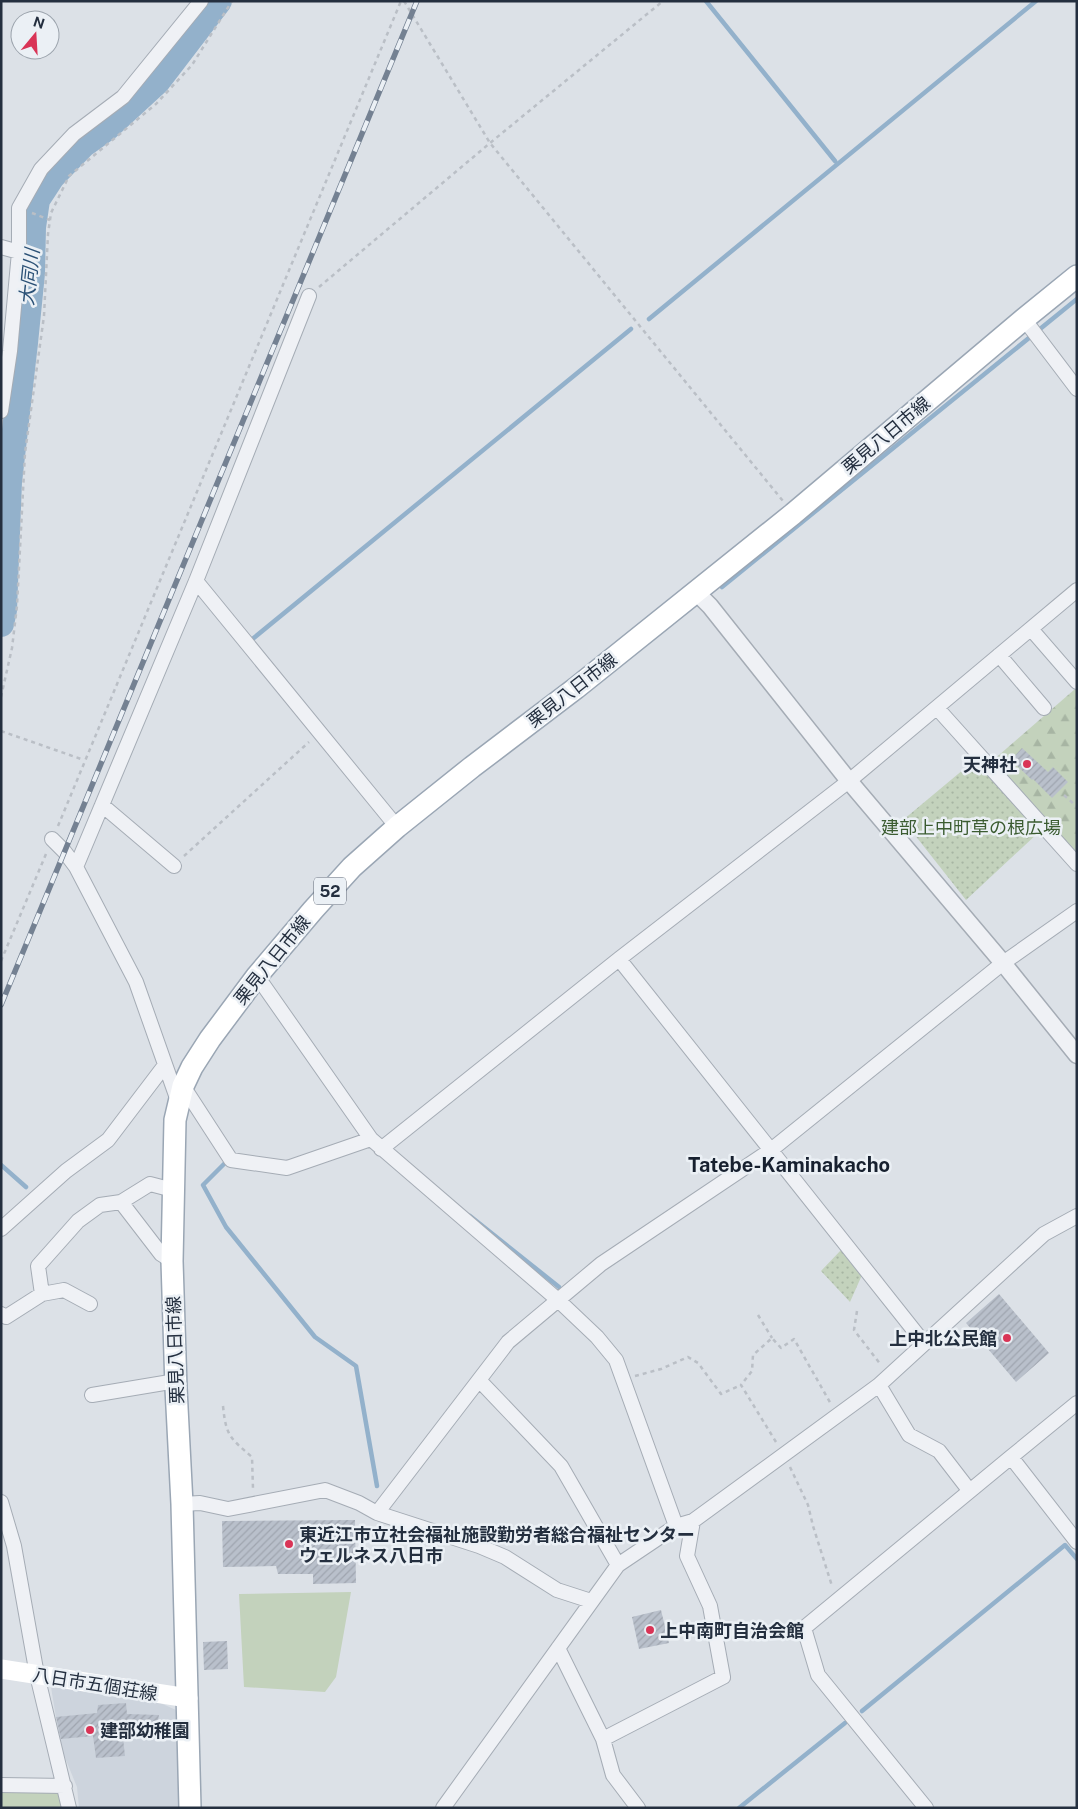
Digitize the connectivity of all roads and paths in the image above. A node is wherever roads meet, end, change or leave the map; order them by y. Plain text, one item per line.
1 (201, 1) edge
2 (232, 1) edge
3 (402, 1) edge
4 (663, 1) edge
5 (490, 143) junction
6 (1, 247) edge
7 (19, 252) junction
8 (1077, 276) edge
9 (308, 296) joint
10 (1024, 319) junction
11 (1077, 389) edge
12 (1, 411) edge
13 (793, 514) junction
14 (196, 582) junction
15 (1077, 590) edge
16 (696, 592) junction
17 (1031, 629) junction
18 (999, 656) junction
19 (1077, 682) edge
20 (1, 697) edge
21 (937, 708) junction
22 (1044, 708) dead end
23 (1, 731) edge
24 (319, 733) junction
25 (84, 760) junction
26 (849, 781) junction
27 (1064, 795) dead end
28 (102, 805) junction
29 (1077, 807) edge
30 (397, 828) junction
31 (52, 839) junction
32 (1077, 864) edge
33 (174, 866) joint
34 (76, 867) junction
35 (1077, 911) edge
36 (619, 959) junction
37 (1, 961) edge
38 (1003, 963) junction
39 (257, 976) junction
40 (1077, 1054) edge
41 (165, 1065) junction
42 (181, 1093) junction
43 (370, 1139) junction
44 (381, 1149) junction
45 (771, 1150) junction
46 (173, 1190) junction
47 (121, 1202) junction
48 (1077, 1216) edge
49 (1, 1229) edge
50 (172, 1261) junction
51 (42, 1294) junction
52 (558, 1300) junction
53 (90, 1304) dead end
54 (857, 1310) dead end
55 (1, 1314) edge
56 (758, 1314) dead end
57 (772, 1338) junction
58 (924, 1343) junction
59 (479, 1380) junction
60 (624, 1380) junction
61 (176, 1381) junction
62 (884, 1381) junction
63 (741, 1385) junction
64 (92, 1394) dead end
65 (1077, 1403) edge
66 (223, 1406) dead end
67 (838, 1416) junction
68 (784, 1454) junction
69 (1011, 1457) junction
70 (969, 1490) junction
71 (1, 1502) edge
72 (182, 1504) junction
73 (254, 1505) junction
74 (377, 1513) junction
75 (693, 1521) junction
76 (676, 1526) junction
77 (1077, 1542) edge
78 (618, 1565) junction
79 (591, 1601) junction
80 (837, 1602) junction
81 (558, 1648) junction
82 (1, 1668) edge
83 (37, 1675) junction
84 (188, 1698) junction
85 (603, 1739) junction
86 (1, 1785) edge
87 (65, 1786) junction
88 (69, 1808) edge
89 (190, 1808) edge
90 (443, 1808) edge
91 (638, 1808) edge
92 (926, 1808) edge

1 - 7 street
2 - 20 path
3 - 5 path
3 - 25 path
4 - 5 path
5 - 9 path
5 - 13 path
6 - 7 street
7 - 12 street
8 - 10 main road, 栗見八日市線 / 52
9 - 14 street
10 - 11 street
10 - 13 main road, 栗見八日市線 / 52
13 - 16 main road, 栗見八日市線 / 52
14 - 24 street
14 - 28 street
15 - 17 street
16 - 26 street
16 - 30 main road, 栗見八日市線 / 52
17 - 18 street
17 - 19 street
18 - 21 street
18 - 22 street
21 - 26 street
21 - 32 street
23 - 25 path
24 - 30 street
24 - 33 path
25 - 31 path
26 - 36 street
26 - 38 street
27 - 29 path
28 - 33 street
28 - 34 street
30 - 39 main road, 栗見八日市線 / 52
31 - 34 street
31 - 37 path
34 - 41 street
35 - 38 street
36 - 44 street
36 - 45 street
38 - 40 street
38 - 45 street
39 - 42 main road, 栗見八日市線 / 52
39 - 43 street
41 - 42 street
41 - 49 street
42 - 43 street
42 - 46 main road, 栗見八日市線 / 52
43 - 44 street
44 - 52 street
45 - 52 street
45 - 58 street
46 - 47 street
46 - 50 main road, 栗見八日市線 / 52
47 - 50 street
47 - 51 street
48 - 58 street
50 - 61 main road, 栗見八日市線 / 52
51 - 53 street
51 - 55 street
52 - 59 street
52 - 60 street
54 - 62 path
56 - 57 path
57 - 63 path
57 - 67 path
58 - 62 street
59 - 74 street
59 - 78 street
60 - 63 path
60 - 76 street
61 - 64 street
61 - 72 main road, 栗見八日市線 / 52
62 - 67 street
62 - 70 street
63 - 68 path
65 - 69 street
66 - 73 path
67 - 68 street
68 - 75 street
68 - 80 path
69 - 70 street
69 - 77 street
70 - 80 street
71 - 83 street
72 - 73 street
72 - 84 main road, 栗見八日市線 / 52
73 - 74 street
74 - 79 street
75 - 76 street
75 - 85 street
76 - 78 street
78 - 79 street
79 - 81 street
80 - 92 street
81 - 85 street
81 - 90 street
82 - 83 main road, 八日市五個荘線
83 - 84 main road, 八日市五個荘線
83 - 87 street
84 - 89 main road, 栗見八日市線 / 52
85 - 91 street
86 - 87 street
87 - 88 street

